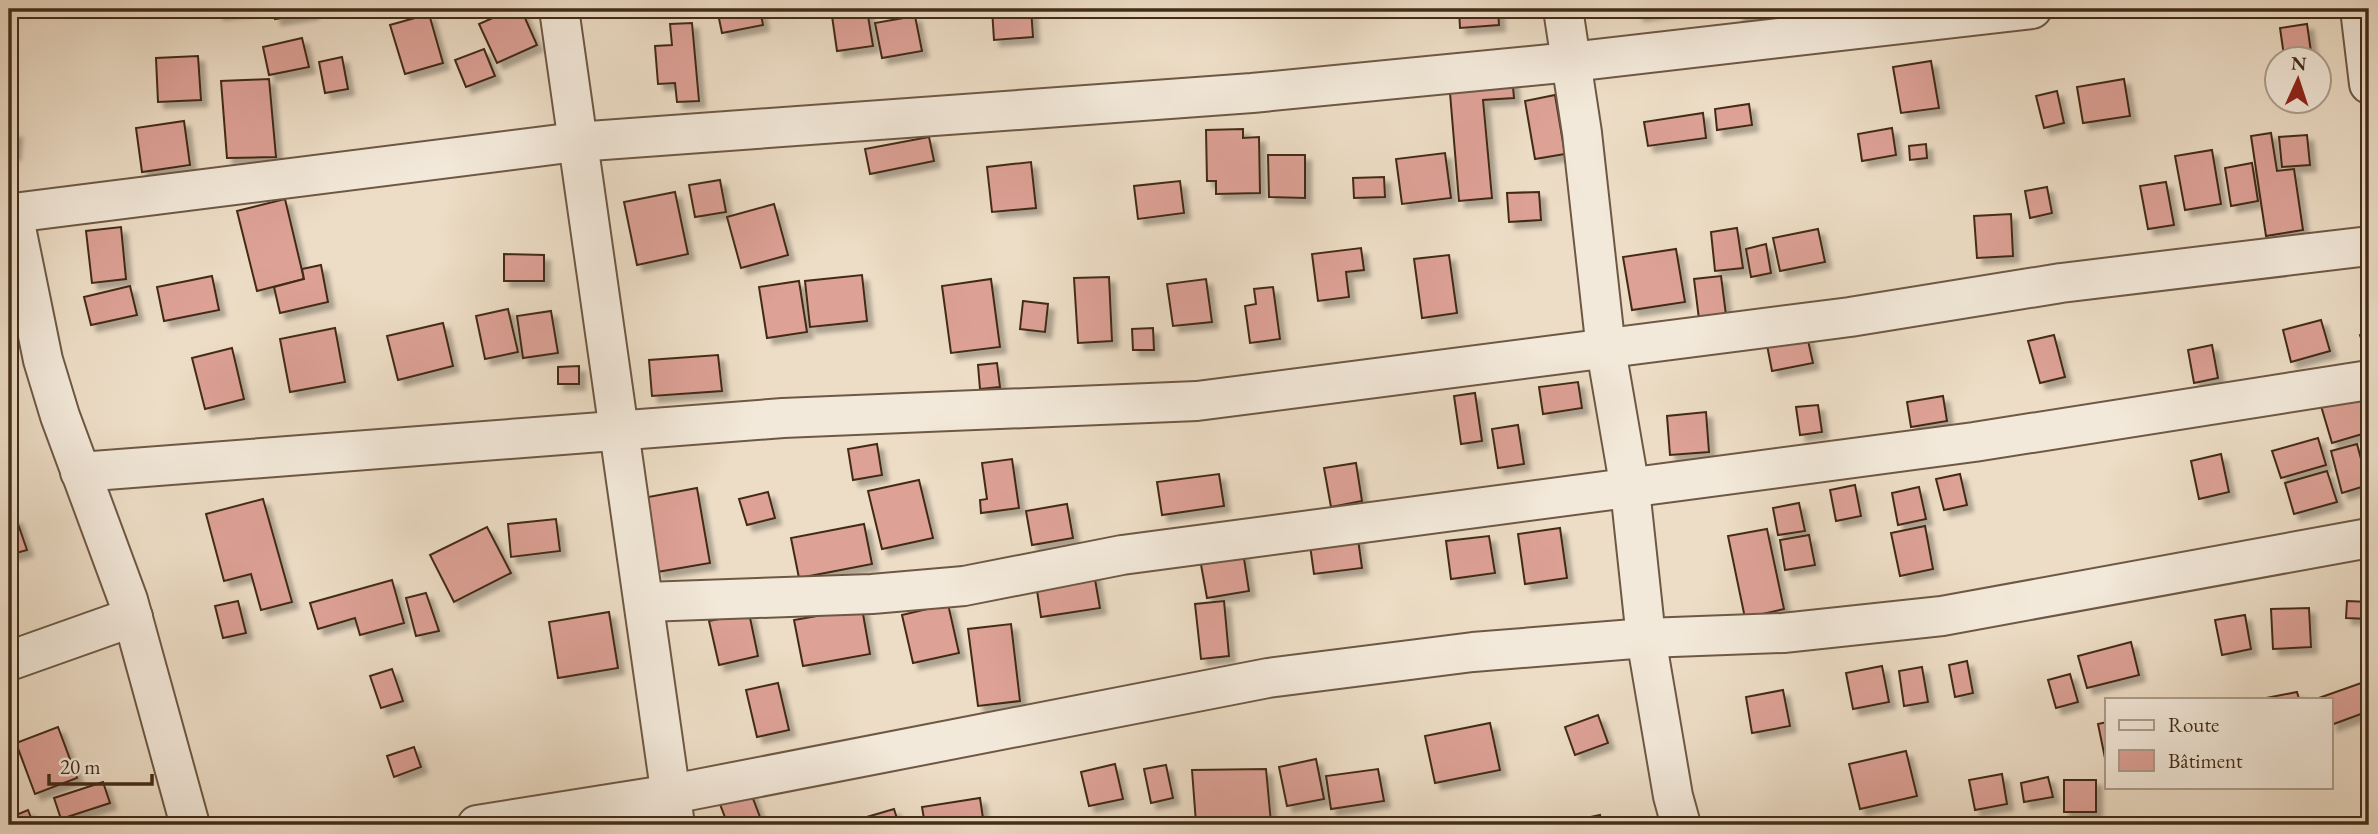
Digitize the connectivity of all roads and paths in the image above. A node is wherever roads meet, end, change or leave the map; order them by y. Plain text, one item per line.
1 (559, 9) edge
2 (1563, 9) edge
3 (2032, 9) edge
4 (2360, 9) edge
5 (1571, 62) junction
6 (2369, 85) edge
7 (576, 142) junction
8 (11, 213) edge
9 (2369, 246) edge
10 (1606, 350) junction
11 (2369, 380) edge
12 (619, 430) junction
13 (80, 471) junction
14 (1630, 489) junction
15 (2369, 538) edge
16 (645, 601) junction
17 (133, 617) junction
18 (1646, 638) junction
19 (9, 661) edge
20 (673, 810) edge
21 (190, 825) edge
22 (477, 825) edge
23 (1681, 825) edge

1 - 7 street
2 - 5 street
3 - 5 street
4 - 6 street
5 - 7 street
5 - 10 street
7 - 8 street
7 - 12 street
8 - 13 street
9 - 10 street
10 - 12 street
10 - 14 street
11 - 14 street
12 - 13 street
12 - 16 street
13 - 17 street
14 - 16 street
14 - 18 street
15 - 18 street
16 - 20 street
17 - 19 street
17 - 21 street
18 - 20 street
18 - 23 street
20 - 22 street

